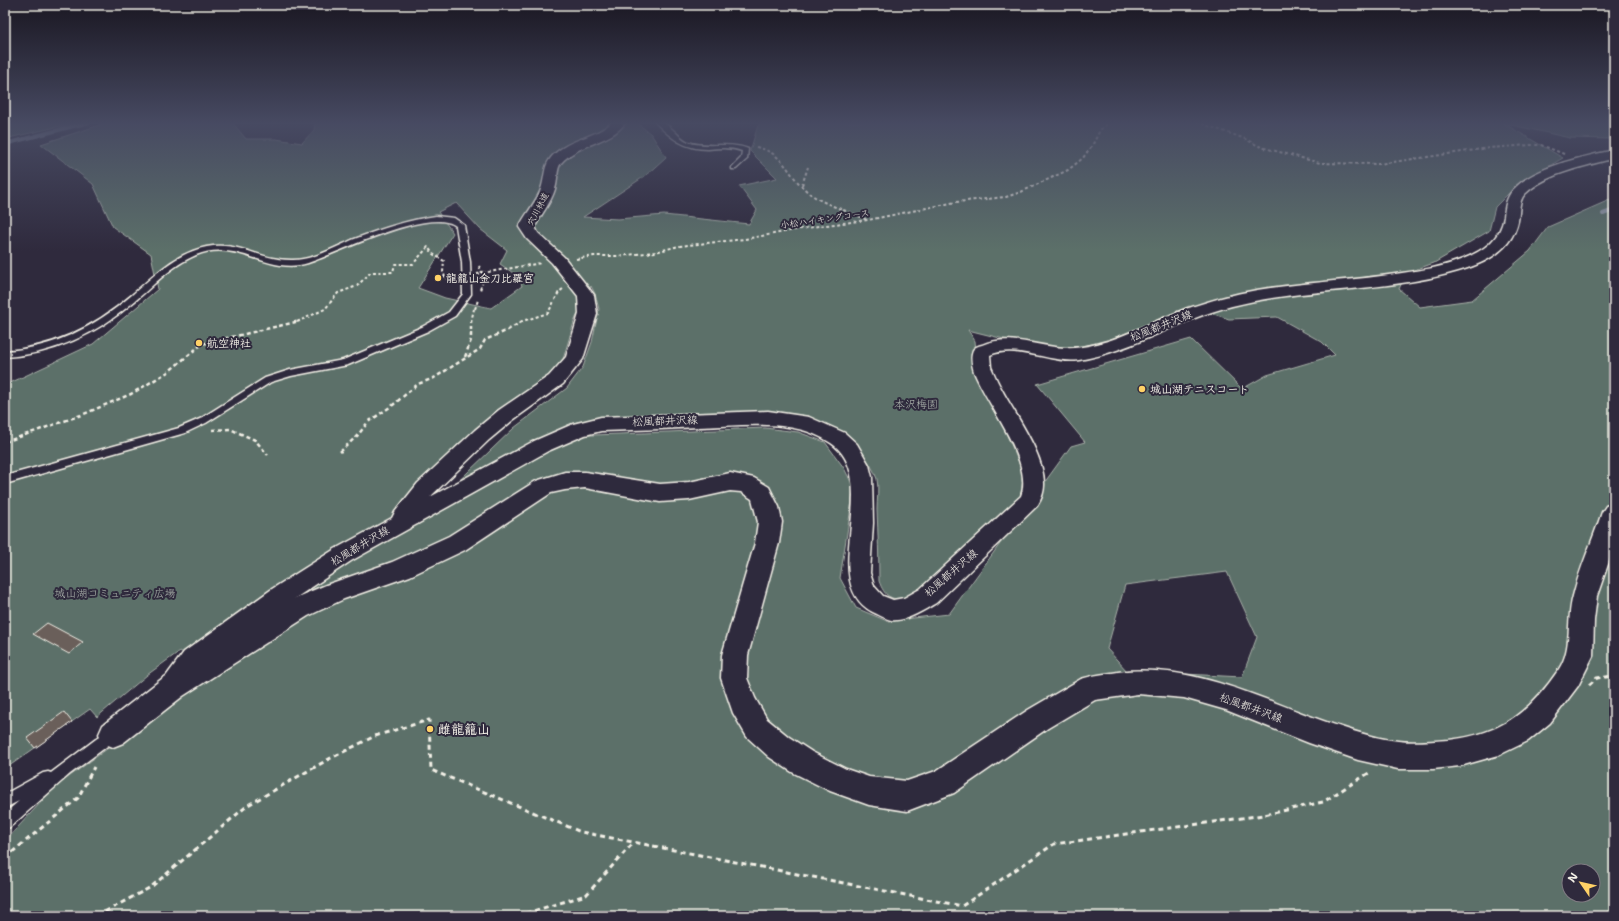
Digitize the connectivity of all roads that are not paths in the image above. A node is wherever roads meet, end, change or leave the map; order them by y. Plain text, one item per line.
1 (553, 165) edge
2 (737, 165) edge
3 (1579, 165) edge
4 (734, 168) dead end
5 (5, 354) edge
6 (5, 480) edge
7 (1614, 512) edge
8 (397, 524) junction
9 (173, 687) junction
10 (113, 734) joint
11 (65, 769) junction
12 (5, 801) edge
13 (5, 822) edge

1 - 8 street, 穴川林道
2 - 4 lane
3 - 8 street, 松風都井沢線
5 - 6 lane
7 - 9 street, 松風都井沢線
8 - 9 street, 松風都井沢線
9 - 10 street, 松風都井沢線
10 - 11 lane
11 - 12 lane
11 - 13 lane

